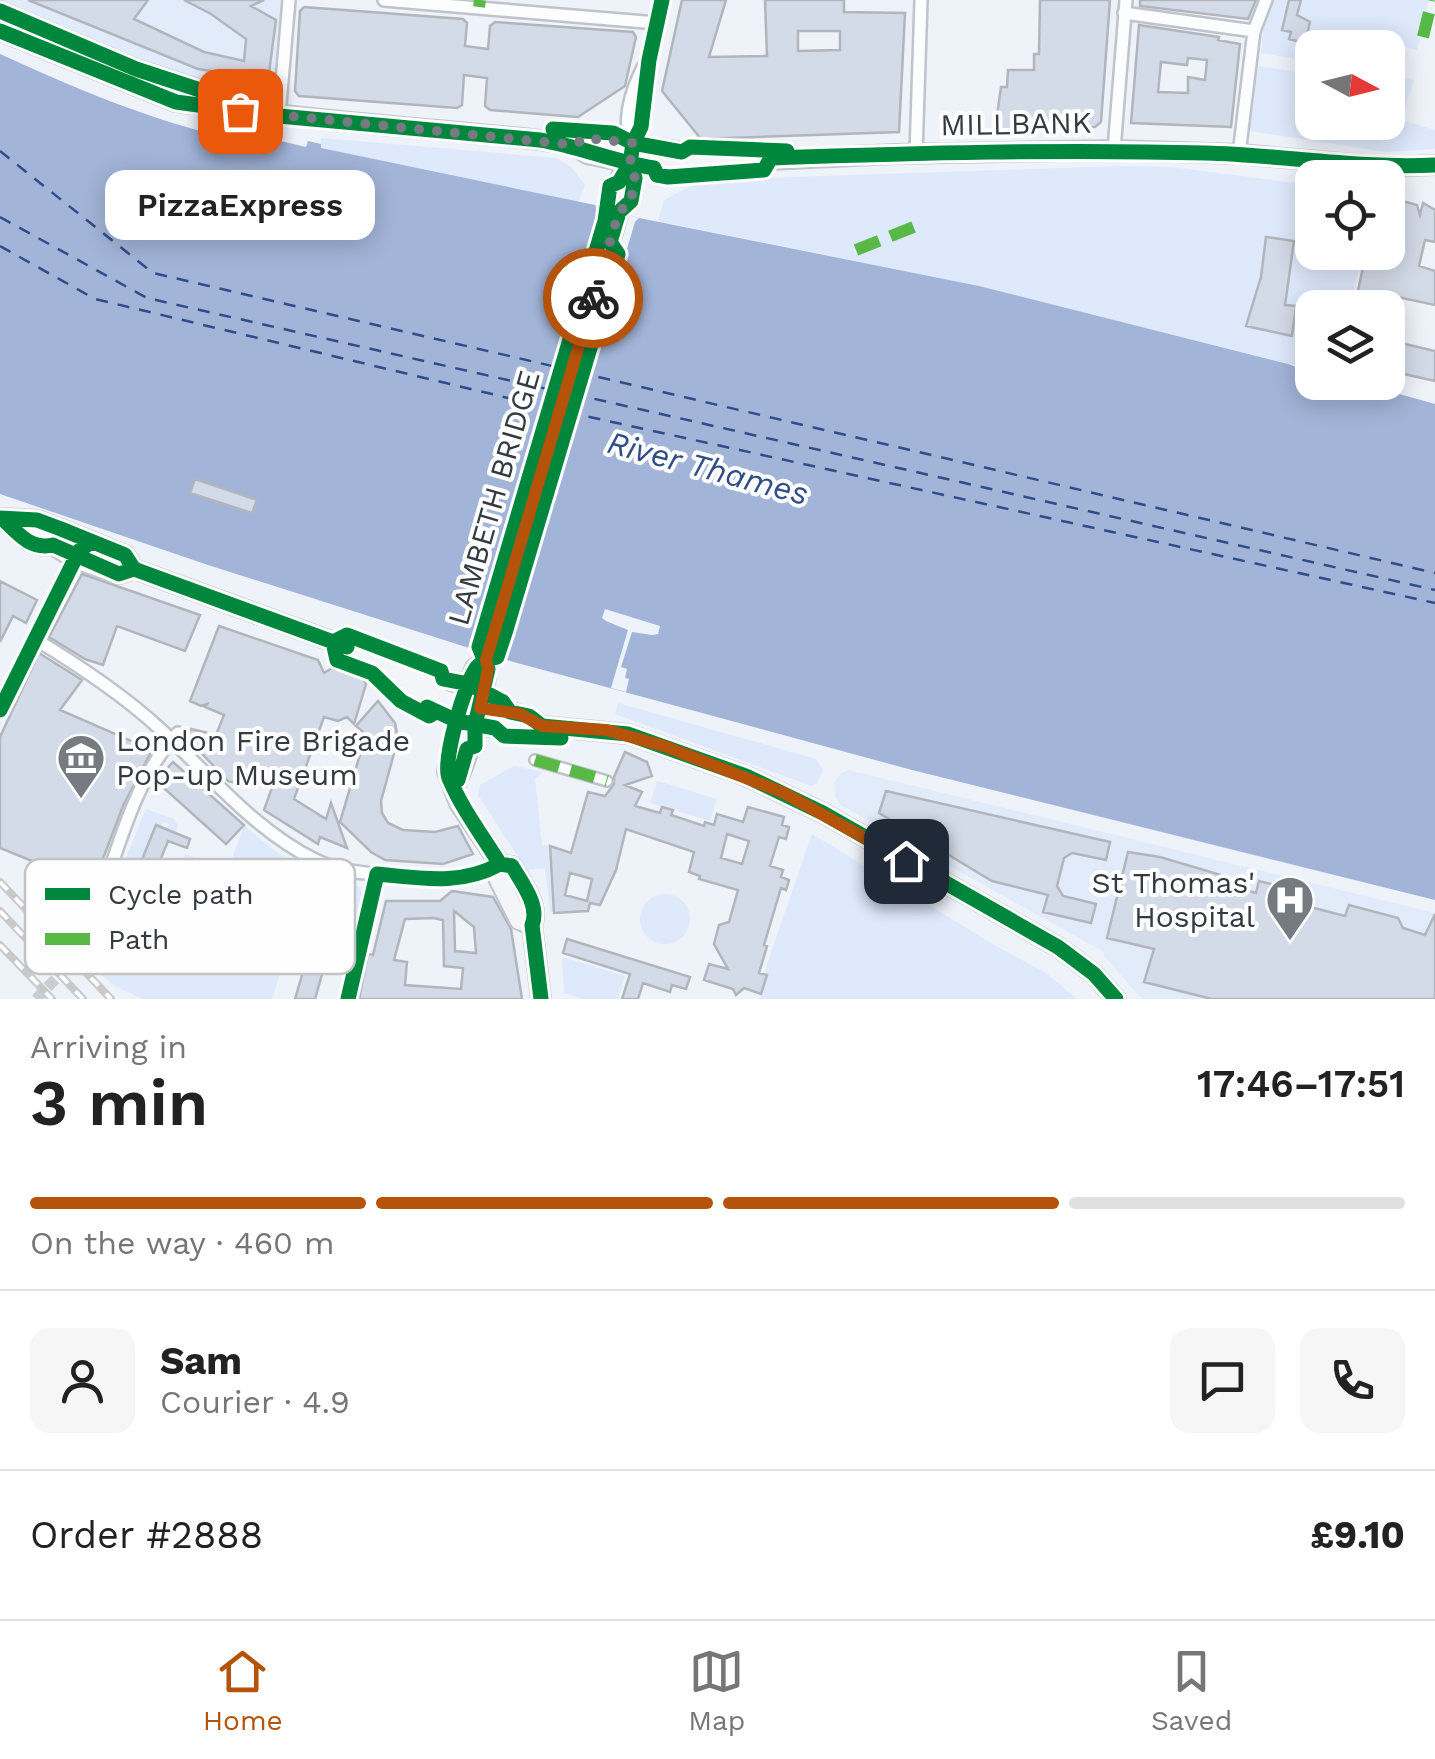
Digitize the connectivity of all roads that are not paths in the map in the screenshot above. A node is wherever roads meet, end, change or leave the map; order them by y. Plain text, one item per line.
1 (290, 0) edge
2 (384, 0) edge
3 (662, 0) edge
4 (921, 0) edge
5 (1266, 0) edge
6 (479, 4) edge
7 (1125, 6) edge
8 (0, 11) edge
9 (657, 23) junction
10 (1254, 31) junction
11 (0, 32) edge
12 (219, 106) junction
13 (280, 116) junction
14 (633, 143) junction
15 (574, 145) junction
16 (1114, 150) junction
17 (916, 154) junction
18 (1238, 154) junction
19 (695, 160) junction
20 (630, 164) junction
21 (1435, 164) edge
22 (7, 520) edge
23 (91, 542) junction
24 (76, 558) junction
25 (134, 568) junction
26 (35, 639) junction
27 (486, 657) junction
28 (403, 674) junction
29 (469, 684) junction
30 (0, 710) edge
31 (468, 714) junction
32 (174, 736) junction
33 (536, 760) dead end
34 (606, 781) dead end
35 (113, 859) edge
36 (313, 859) edge
37 (500, 864) junction
38 (355, 870) edge
39 (377, 874) junction
40 (355, 969) edge
41 (354, 974) edge
42 (348, 999) edge
43 (542, 999) edge
44 (1116, 999) edge

1 - 13 street
2 - 6 street
3 - 9 main road
4 - 17 street
5 - 10 street
6 - 9 street
7 - 10 street
7 - 16 street
8 - 12 main road, MILLBANK
9 - 14 main road
10 - 18 street
11 - 12 main road, MILLBANK
12 - 13 main road, MILLBANK
13 - 15 main road, MILLBANK
14 - 15 main road, MILLBANK
14 - 19 main road, MILLBANK
14 - 20 main road, LAMBETH BRIDGE
15 - 20 main road, MILLBANK
16 - 17 main road, MILLBANK
16 - 18 main road, MILLBANK
17 - 19 main road, MILLBANK
18 - 21 main road, MILLBANK
19 - 20 main road, MILLBANK
20 - 27 main road, LAMBETH BRIDGE
22 - 23 main road
22 - 24 main road
23 - 24 street
23 - 25 main road
24 - 25 main road
24 - 26 street
25 - 28 main road
26 - 30 street
26 - 32 street
27 - 29 main road, LAMBETH BRIDGE
27 - 31 main road, LAMBETH BRIDGE
28 - 29 main road
28 - 31 main road
29 - 31 main road, LAMBETH BRIDGE
31 - 37 main road
31 - 44 main road
32 - 35 street
32 - 36 street
33 - 34 street
37 - 39 street
37 - 43 main road
38 - 39 street
39 - 40 street
41 - 42 street

